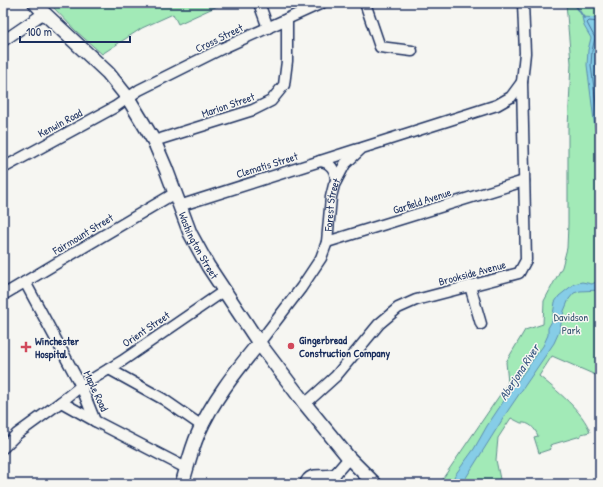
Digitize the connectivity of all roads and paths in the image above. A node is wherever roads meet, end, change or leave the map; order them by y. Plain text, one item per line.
1 (35, 3) edge
2 (259, 3) edge
3 (322, 3) edge
4 (365, 3) edge
5 (523, 3) edge
6 (44, 13) junction
7 (287, 18) junction
8 (268, 28) junction
9 (3, 41) edge
10 (412, 51) dead end
11 (522, 82) junction
12 (128, 98) junction
13 (154, 141) junction
14 (362, 148) junction
15 (320, 161) junction
16 (3, 168) edge
17 (336, 181) junction
18 (524, 181) junction
19 (175, 193) junction
20 (179, 206) junction
21 (327, 242) junction
22 (25, 282) junction
23 (470, 286) junction
24 (224, 291) junction
25 (3, 295) edge
26 (481, 324) dead end
27 (259, 343) junction
28 (109, 369) junction
29 (81, 386) junction
30 (61, 402) junction
31 (305, 404) junction
32 (95, 420) junction
33 (202, 426) junction
34 (3, 448) edge
35 (349, 458) junction
36 (186, 468) junction
37 (336, 473) junction
38 (182, 484) edge
39 (305, 484) edge
40 (330, 484) edge
41 (375, 484) edge

1 - 6 main road, Washington Street
2 - 8 street
3 - 7 street, Cross Street
4 - 10 street
5 - 11 street
6 - 9 street
6 - 12 main road, Washington Street
7 - 8 street, Cross Street
7 - 13 street, Marion Street
8 - 12 street, Cross Street
11 - 14 street, Forest Street
11 - 18 street, Brookside Avenue
12 - 13 main road, Washington Street
12 - 16 street, Kenwin Road
13 - 19 main road, Washington Street
14 - 15 street, Clematis Street
14 - 17 street, Forest Street
15 - 17 street
15 - 20 street, Clematis Street
17 - 21 street, Forest Street
18 - 21 street, Garfield Avenue
18 - 23 street, Brookside Avenue
19 - 20 main road, Washington Street
19 - 22 street, Fairmount Street
20 - 24 main road, Washington Street
21 - 27 street, Forest Street
22 - 25 street, Fairmount Street
22 - 29 street, Maple Road
23 - 26 street
23 - 31 street, Brookside Avenue
24 - 27 main road, Washington Street
24 - 28 street, Orient Street
27 - 31 main road, Washington Street
27 - 33 main road, Forest Street
28 - 29 street, Orient Street
28 - 33 street
29 - 30 street, Orient Street
29 - 32 street, Maple Road
30 - 32 street
30 - 34 street, Orient Street
31 - 35 main road, Washington Street
32 - 36 street, Maple Road
33 - 36 main road, Forest Street
35 - 37 street
35 - 41 main road, Washington Street
36 - 38 main road, Forest Street
37 - 39 street
37 - 40 street

